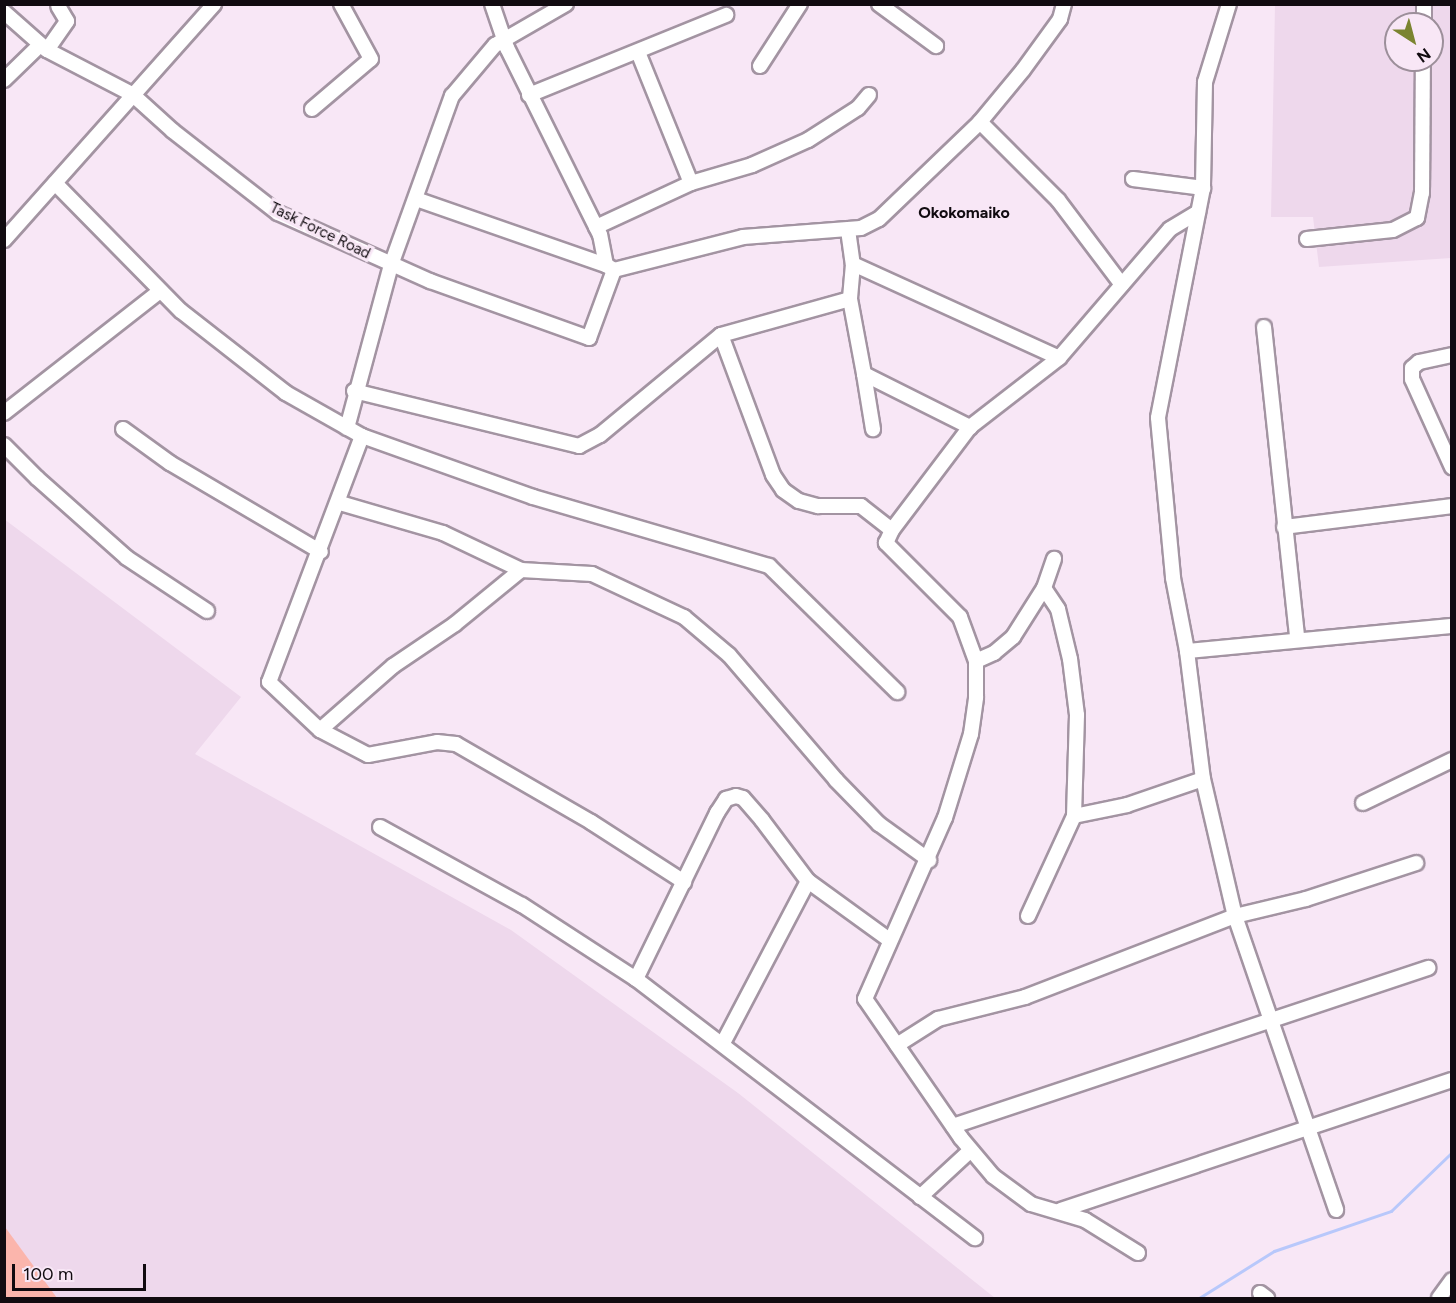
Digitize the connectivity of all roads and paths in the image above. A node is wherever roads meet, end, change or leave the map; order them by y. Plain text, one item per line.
1 (214, 4) edge
2 (341, 4) edge
3 (492, 4) edge
4 (566, 4) edge
5 (800, 4) edge
6 (879, 4) edge
7 (1064, 4) edge
8 (1228, 4) edge
9 (58, 5) edge
10 (4, 12) edge
11 (726, 15) dead end
12 (505, 39) junction
13 (936, 46) dead end
14 (44, 48) junction
15 (638, 52) junction
16 (760, 66) dead end
17 (1423, 72) edge
18 (4, 80) edge
19 (132, 94) junction
20 (529, 94) junction
21 (869, 95) dead end
22 (312, 109) dead end
23 (980, 122) junction
24 (1133, 179) dead end
25 (55, 183) junction
26 (691, 183) junction
27 (1203, 188) junction
28 (416, 199) junction
29 (1197, 212) junction
30 (596, 227) junction
31 (848, 230) junction
32 (1307, 239) dead end
33 (4, 240) edge
34 (853, 264) junction
35 (391, 266) junction
36 (610, 268) junction
37 (1122, 285) junction
38 (160, 291) junction
39 (849, 299) junction
40 (1263, 327) dead end
41 (721, 335) junction
42 (1452, 356) edge
43 (1059, 358) junction
44 (864, 374) junction
45 (354, 391) junction
46 (4, 413) edge
47 (970, 427) junction
48 (123, 429) dead end
49 (347, 429) junction
50 (873, 429) dead end
51 (362, 436) junction
52 (4, 445) edge
53 (1452, 467) edge
54 (340, 503) junction
55 (1452, 506) edge
56 (1284, 527) junction
57 (891, 530) junction
58 (321, 552) junction
59 (1054, 560) dead end
60 (521, 570) junction
61 (1044, 588) junction
62 (207, 611) dead end
63 (1452, 626) edge
64 (1297, 638) junction
65 (1187, 651) junction
66 (976, 661) junction
67 (897, 692) dead end
68 (320, 730) junction
69 (1452, 760) edge
70 (1203, 779) junction
71 (1363, 803) dead end
72 (1074, 816) junction
73 (380, 827) dead end
74 (930, 860) junction
75 (1416, 863) dead end
76 (808, 881) junction
77 (684, 882) junction
78 (1028, 916) dead end
79 (1235, 916) junction
80 (888, 939) junction
81 (1428, 968) dead end
82 (636, 979) junction
83 (1269, 1020) junction
84 (723, 1044) junction
85 (897, 1045) junction
86 (1452, 1080) edge
87 (953, 1126) junction
88 (1306, 1130) junction
89 (971, 1150) junction
90 (920, 1197) junction
91 (1061, 1210) junction
92 (1336, 1210) dead end
93 (975, 1238) dead end
94 (1138, 1252) dead end
95 (1452, 1280) edge
96 (1439, 1299) edge

1 - 19 street
2 - 22 street
3 - 12 street
4 - 12 street
5 - 16 street
6 - 13 street
7 - 23 street
8 - 27 street
9 - 14 street
10 - 14 street, Task Force Road
11 - 15 street
12 - 20 street
12 - 28 street
14 - 18 street
14 - 19 street, Task Force Road
15 - 20 street
15 - 26 street
17 - 32 street
19 - 25 street
19 - 35 street, Task Force Road
20 - 30 street
21 - 26 street
23 - 31 street
23 - 37 street
24 - 27 street
25 - 33 street
25 - 38 street
26 - 30 street
27 - 29 street
28 - 35 street
28 - 36 street
29 - 37 street
29 - 65 street
30 - 36 street
31 - 34 street
31 - 36 street
34 - 39 street
34 - 43 street
35 - 36 street, Task Force Road
35 - 45 street
37 - 43 street
38 - 46 street
38 - 49 street
39 - 41 street
39 - 44 street
40 - 56 street
41 - 45 street
41 - 57 street
42 - 53 street
43 - 47 street
44 - 47 street
44 - 50 street
45 - 49 street
47 - 57 street
48 - 58 street
49 - 51 street
51 - 54 street
51 - 67 street
52 - 62 street
54 - 58 street
54 - 60 street
55 - 56 street
56 - 64 street
57 - 66 street
58 - 68 street
59 - 61 street
60 - 68 street
60 - 74 street
61 - 66 street
61 - 72 street
63 - 64 street
64 - 65 street
65 - 70 street
66 - 74 street
68 - 77 street
69 - 71 street
70 - 72 street
70 - 79 street
72 - 78 street
73 - 82 street
74 - 80 street
75 - 79 street
76 - 77 street
76 - 80 street
76 - 84 street
77 - 82 street
79 - 83 street
79 - 85 street
80 - 85 street
81 - 83 street
82 - 84 street
83 - 87 street
83 - 88 street
84 - 90 street
85 - 87 street
86 - 88 street
87 - 89 street
88 - 91 street
88 - 92 street
89 - 90 street
89 - 91 street
90 - 93 street
91 - 94 street
95 - 96 street

